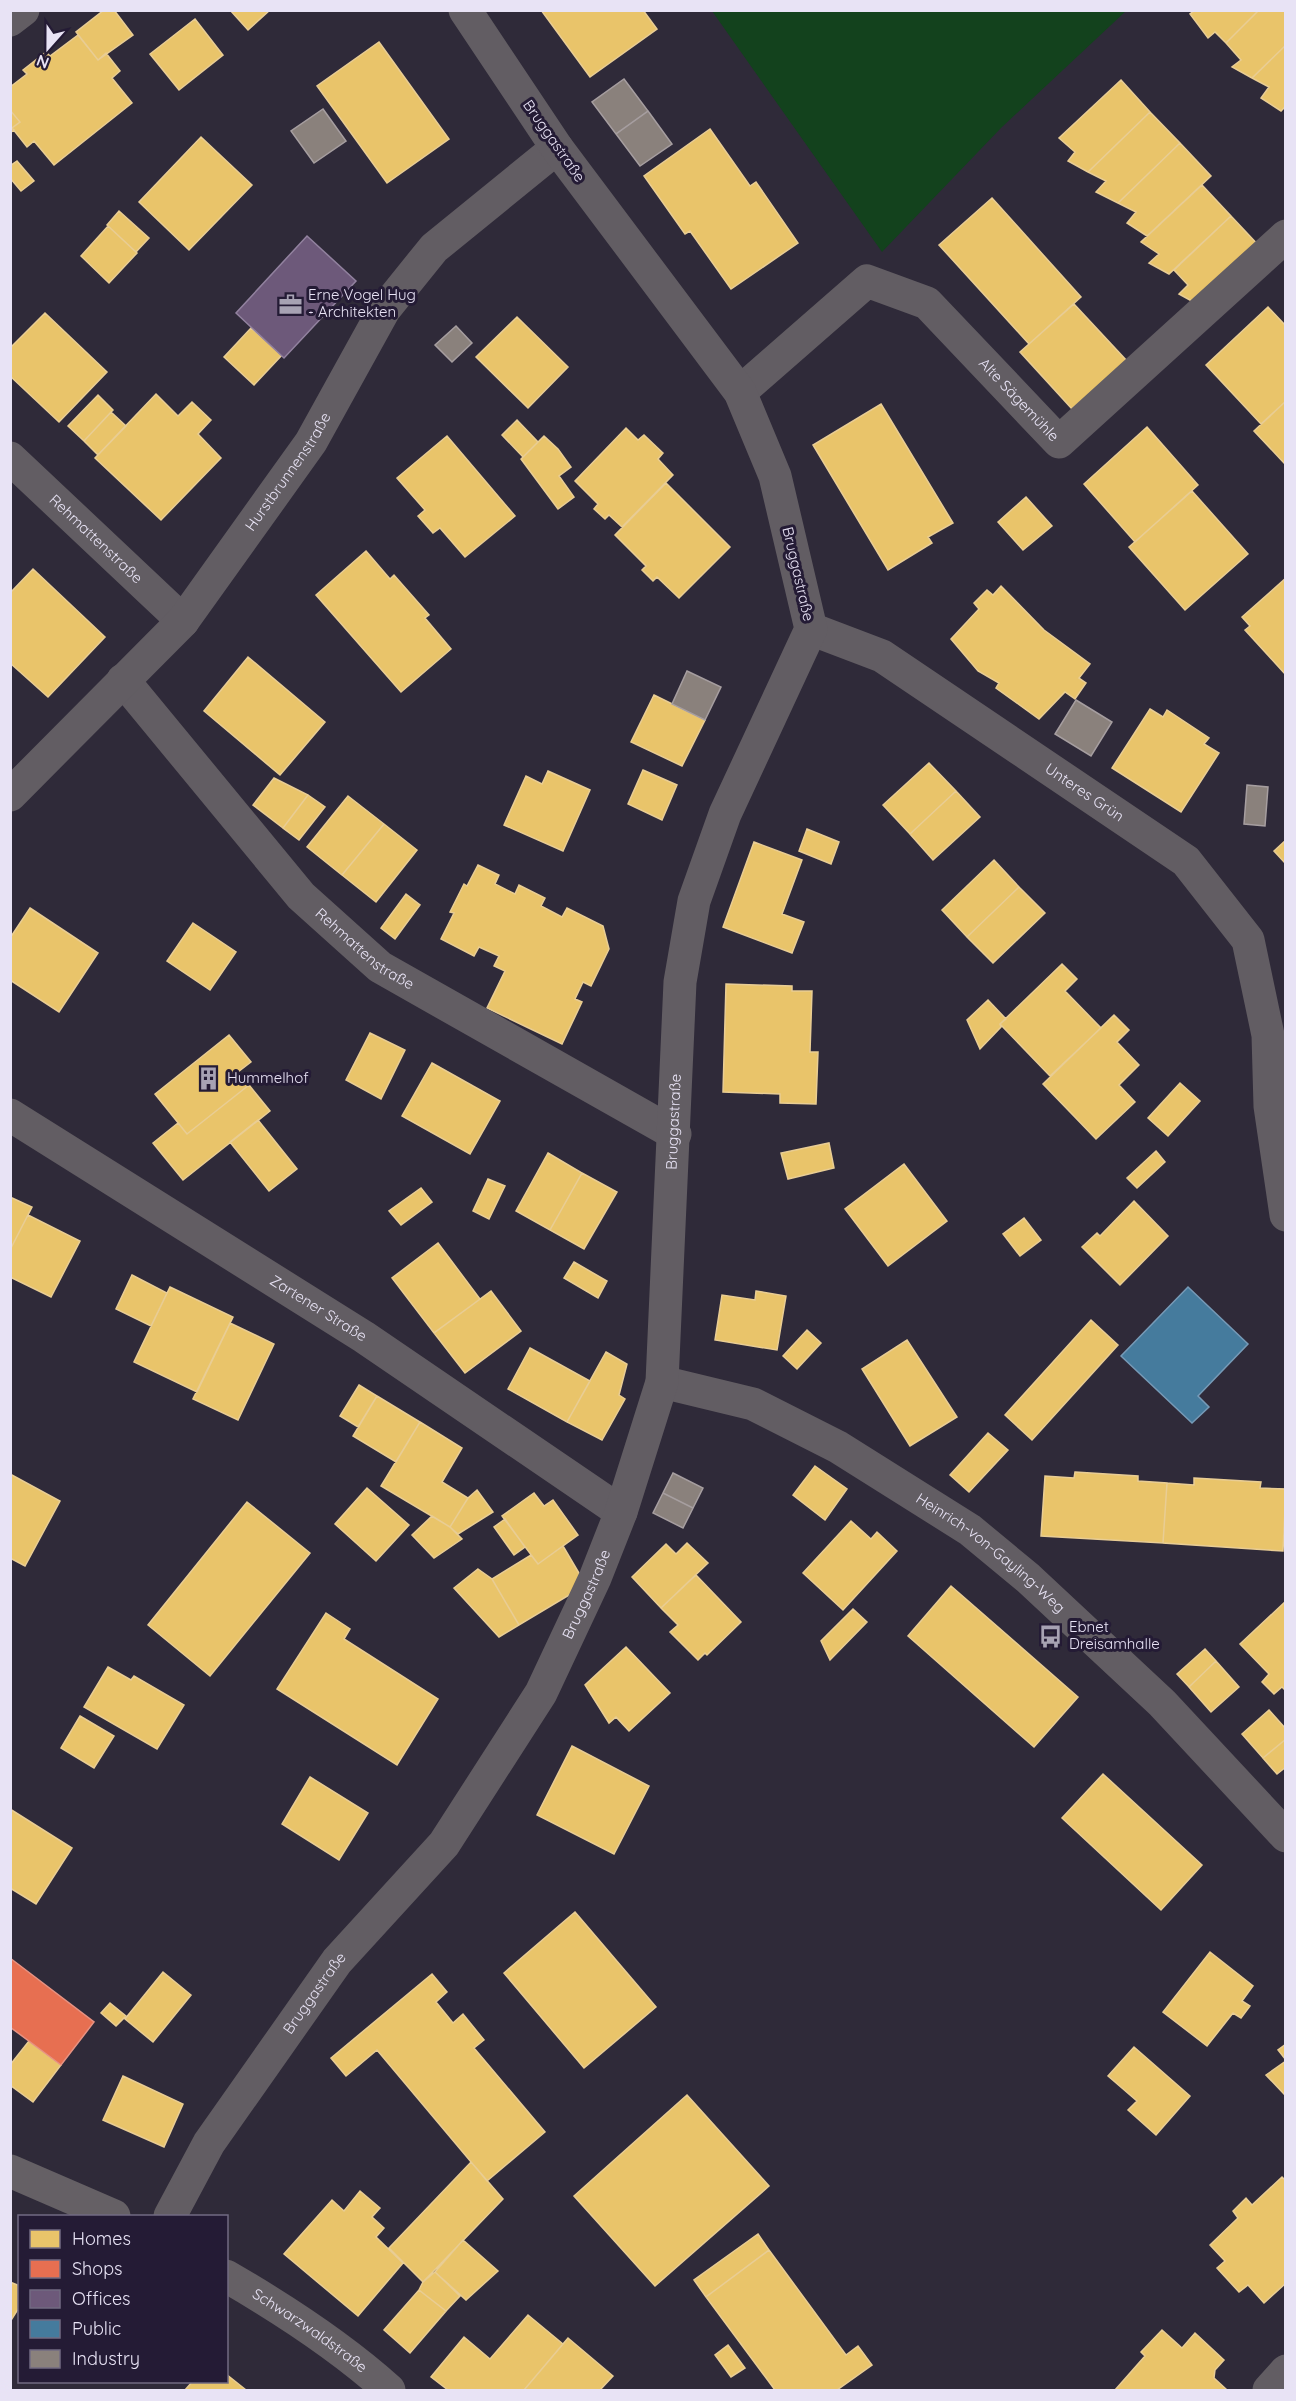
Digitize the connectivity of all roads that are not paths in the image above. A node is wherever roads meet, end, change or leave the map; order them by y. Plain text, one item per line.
1 (23, 10) edge
2 (465, 10) edge
3 (10, 20) edge
4 (557, 148) junction
5 (1286, 236) edge
6 (740, 392) junction
7 (10, 458) edge
8 (183, 621) junction
9 (811, 629) junction
10 (123, 680) junction
11 (10, 795) edge
12 (1277, 1027) edge
13 (10, 1115) edge
14 (675, 1134) junction
15 (1286, 1215) edge
16 (662, 1382) junction
17 (621, 1512) junction
18 (1286, 1836) edge
19 (10, 2171) edge
20 (109, 2215) edge
21 (171, 2215) edge
22 (228, 2277) edge
23 (1286, 2371) edge
24 (389, 2391) edge
25 (1269, 2391) edge

1 - 3 street
2 - 4 street, Bruggastraße
4 - 6 street, Bruggastraße
4 - 8 street, Hurstbrunnenstraße
5 - 6 street, Alte Sägemühle
6 - 9 street, Bruggastraße
7 - 8 street, Rehmattenstraße
8 - 10 street, Hurstbrunnenstraße
9 - 12 street, Unteres Grün
9 - 14 street, Bruggastraße
10 - 11 street, Hurstbrunnenstraße
10 - 14 street, Rehmattenstraße
12 - 15 street, Unteres Grün
13 - 17 street, Zartener Straße
14 - 16 street, Bruggastraße
16 - 17 street, Bruggastraße
16 - 18 street, Heinrich-von-Gayling-Weg
17 - 21 street, Bruggastraße
19 - 20 main road
22 - 24 main road, Schwarzwaldstraße
23 - 25 street

